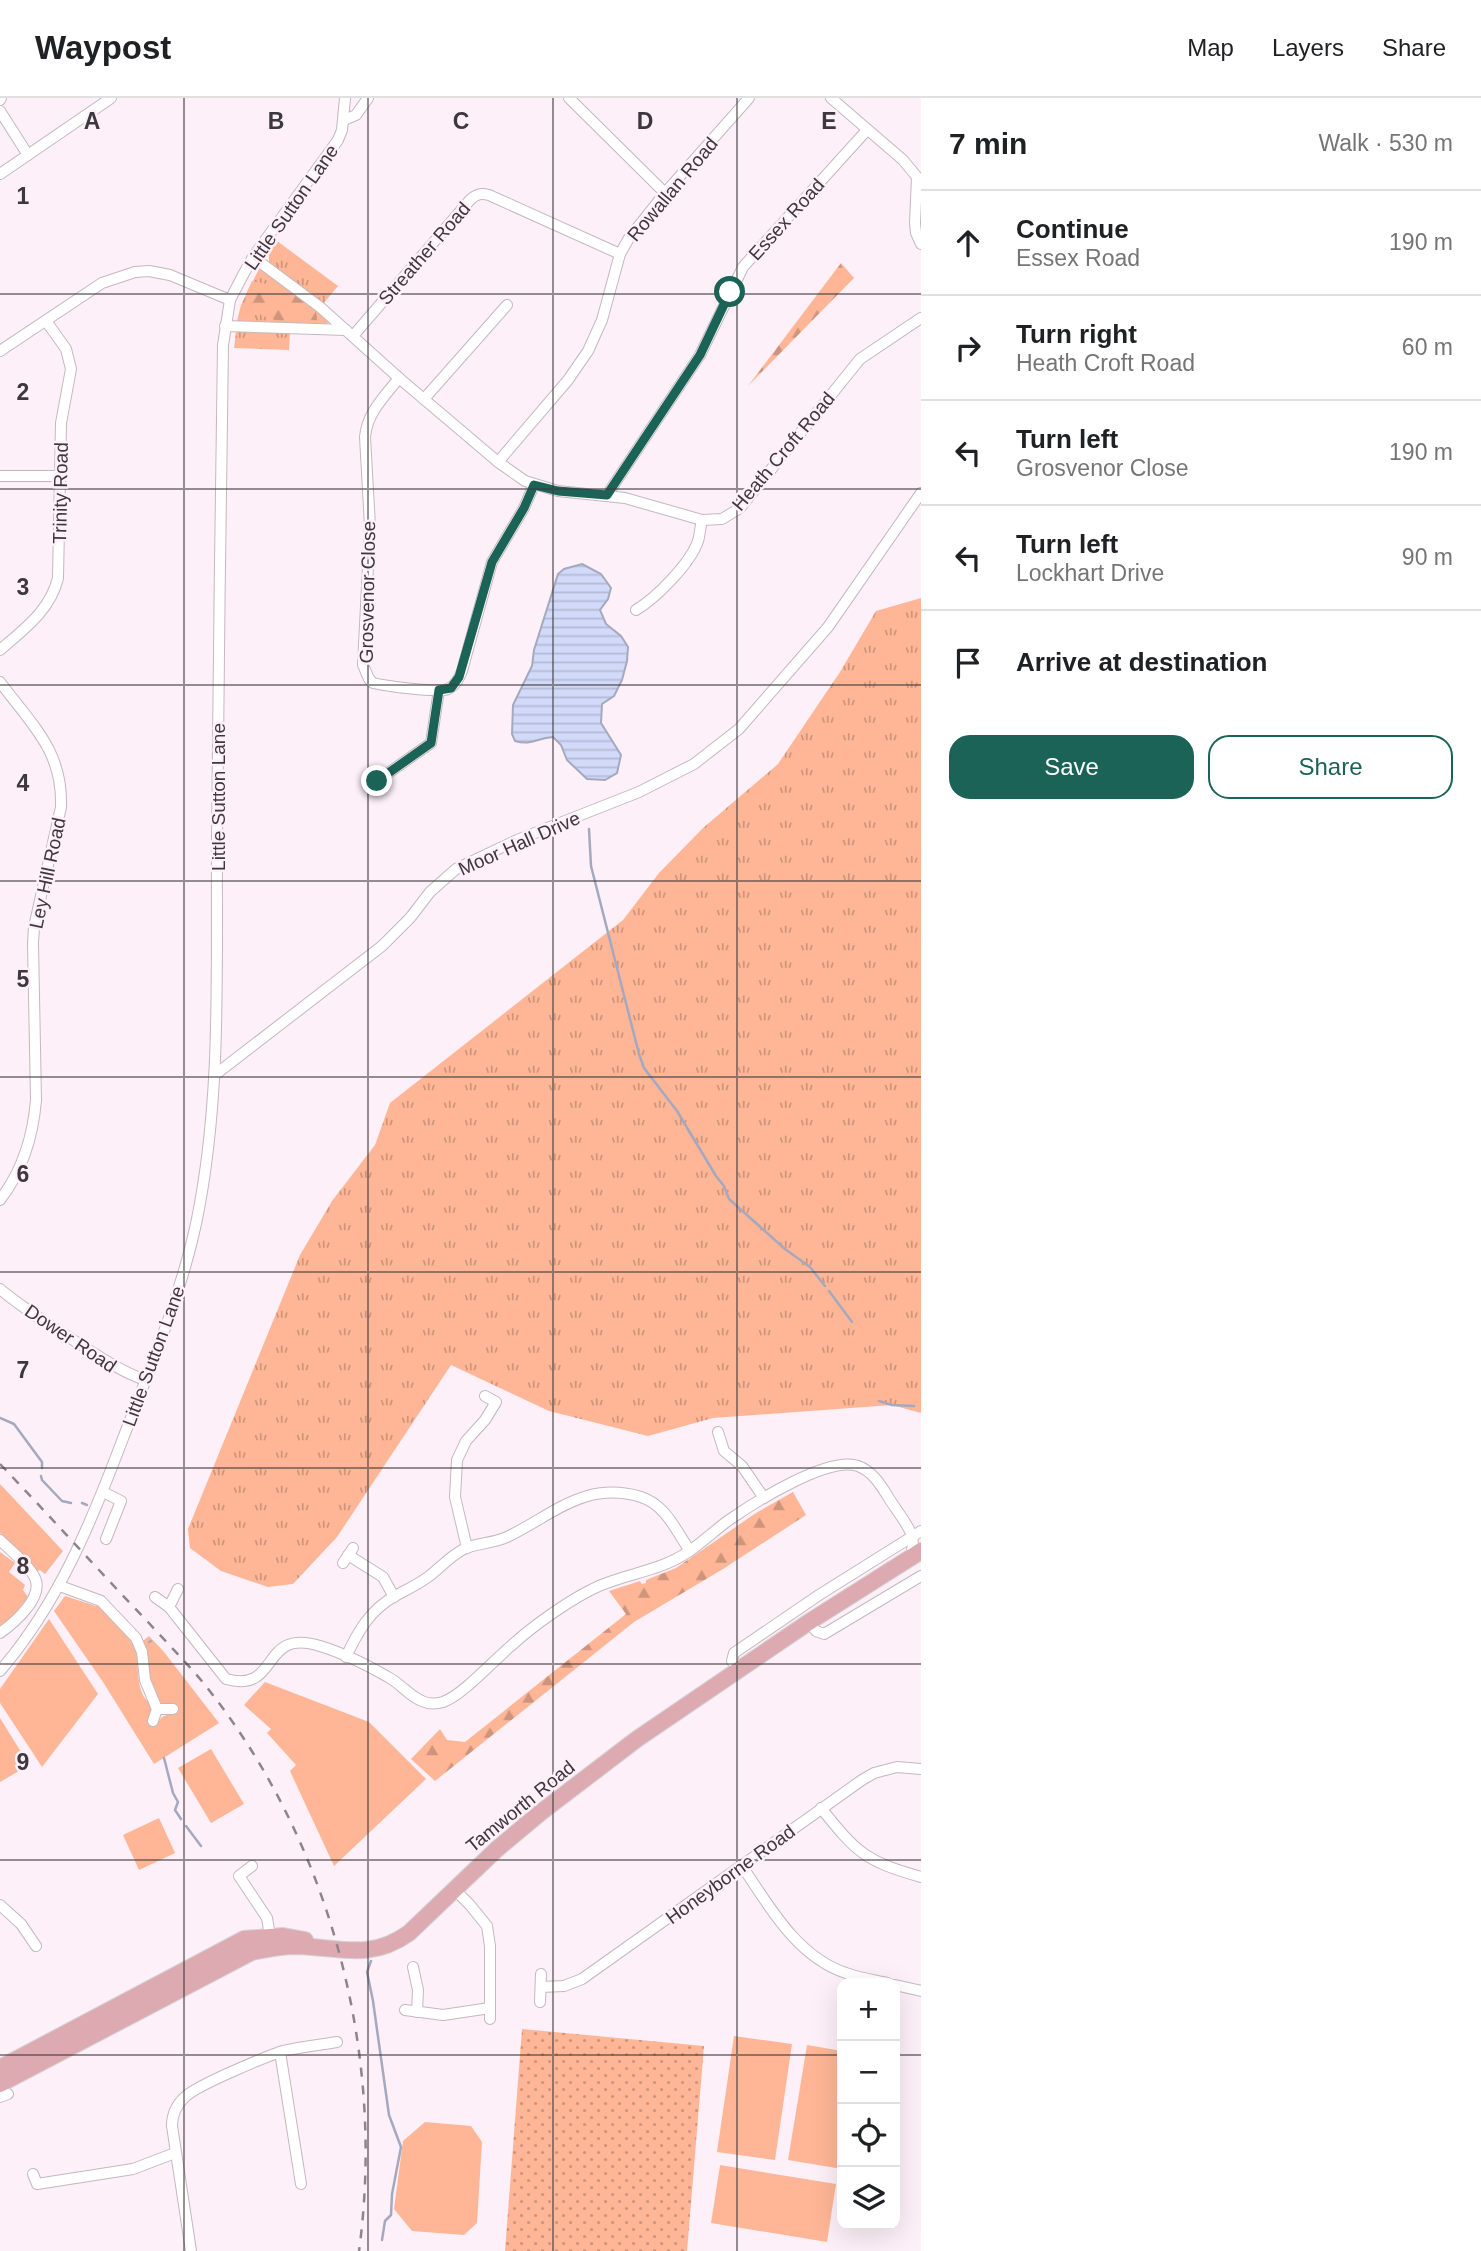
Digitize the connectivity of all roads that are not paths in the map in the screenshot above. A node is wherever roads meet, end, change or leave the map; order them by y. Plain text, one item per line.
1 (111, 98) edge
2 (345, 98) edge
3 (368, 98) edge
4 (569, 98) edge
5 (749, 98) edge
6 (831, 98) edge
7 (0, 111) edge
8 (344, 120) junction
9 (867, 130) junction
10 (28, 155) junction
11 (0, 174) edge
12 (919, 176) edge
13 (665, 193) junction
14 (921, 244) edge
15 (620, 254) junction
16 (253, 257) junction
17 (230, 300) junction
18 (507, 305) dead end
19 (921, 318) edge
20 (47, 321) junction
21 (225, 326) junction
22 (349, 333) junction
23 (0, 351) edge
24 (399, 378) junction
25 (424, 399) junction
26 (498, 462) junction
27 (0, 476) edge
28 (61, 477) junction
29 (534, 485) junction
30 (921, 493) edge
31 (607, 495) junction
32 (702, 520) junction
33 (636, 610) dead end
34 (0, 650) edge
35 (0, 682) edge
36 (439, 690) junction
37 (377, 781) dead end
38 (216, 1074) junction
39 (0, 1200) edge
40 (0, 1289) edge
41 (145, 1380) junction
42 (485, 1396) dead end
43 (718, 1432) dead end
44 (103, 1492) junction
45 (764, 1498) junction
46 (918, 1535) edge
47 (106, 1539) dead end
48 (0, 1540) edge
49 (467, 1548) junction
50 (690, 1551) junction
51 (916, 1554) edge
52 (348, 1555) dead end
53 (921, 1576) edge
54 (60, 1586) junction
55 (178, 1588) dead end
56 (155, 1597) dead end
57 (394, 1597) junction
58 (169, 1606) junction
59 (809, 1622) junction
60 (0, 1633) edge
61 (346, 1657) junction
62 (738, 1670) junction
63 (0, 1671) edge
64 (157, 1709) junction
65 (173, 1709) dead end
66 (153, 1721) dead end
67 (921, 1769) edge
68 (821, 1808) junction
69 (252, 1866) dead end
70 (742, 1866) junction
71 (921, 1877) edge
72 (454, 1889) junction
73 (0, 1905) edge
74 (271, 1942) junction
75 (36, 1946) dead end
76 (413, 1967) dead end
77 (541, 1974) dead end
78 (866, 1978) edge
79 (900, 1986) edge
80 (541, 1987) junction
81 (921, 1991) edge
82 (540, 2002) dead end
83 (333, 2046) dead end
84 (280, 2052) junction
85 (0, 2068) edge
86 (3, 2092) edge
87 (175, 2153) junction
88 (33, 2174) dead end
89 (46, 2183) junction
90 (301, 2184) dead end
91 (47, 2196) dead end
92 (191, 2251) edge

1 - 10 street
2 - 8 street, Little Sutton Lane
3 - 8 street, Little Sutton Lane
4 - 13 street
5 - 13 street, Rowallan Road
6 - 9 street
7 - 10 street
8 - 16 street, Little Sutton Lane
9 - 12 street
9 - 31 street, Essex Road
10 - 11 street
12 - 14 street
13 - 15 street, Rowallan Road
15 - 22 street, Streather Road
15 - 26 street, Rowallan Road
16 - 17 street, Little Sutton Lane
16 - 22 street
17 - 20 street
17 - 21 street, Little Sutton Lane
18 - 25 street
19 - 32 street, Heath Croft Road
20 - 23 street
20 - 28 street, Trinity Road
21 - 22 street
21 - 38 street, Little Sutton Lane
22 - 24 street
24 - 25 street
24 - 36 street, Grosvenor Close
25 - 26 street
26 - 29 street
27 - 28 street
28 - 34 street, Trinity Road
29 - 31 street
29 - 36 street
30 - 38 street, Moor Hall Drive
31 - 32 street
32 - 33 street
35 - 39 street, Ley Hill Road
36 - 37 street
38 - 41 street, Little Sutton Lane
40 - 41 street, Dower Road
41 - 44 street, Little Sutton Lane
42 - 49 street
43 - 45 street
44 - 47 street
44 - 54 street, Little Sutton Lane
45 - 46 street
45 - 50 street
46 - 51 street
46 - 62 street
48 - 60 street
49 - 50 street
49 - 57 street
50 - 61 street
51 - 59 main road, Tamworth Road
52 - 57 street
53 - 59 street
54 - 63 street, Little Sutton Lane
54 - 64 street
55 - 58 street
56 - 58 street
57 - 61 street
58 - 61 street
59 - 62 main road, Tamworth Road
62 - 72 main road, Tamworth Road
64 - 65 street
64 - 66 street
67 - 68 street, Honeyborne Road
68 - 70 street, Honeyborne Road
68 - 71 street
69 - 74 street
70 - 78 street
70 - 80 street, Honeyborne Road
72 - 74 main road, Tamworth Road
72 - 76 street
73 - 75 street
74 - 85 main road, Tamworth Road
74 - 86 main road, Tamworth Road
77 - 80 street
79 - 81 street
80 - 82 street
83 - 84 street
84 - 87 street
84 - 90 street
87 - 89 street
87 - 92 street
88 - 89 street
89 - 91 street

